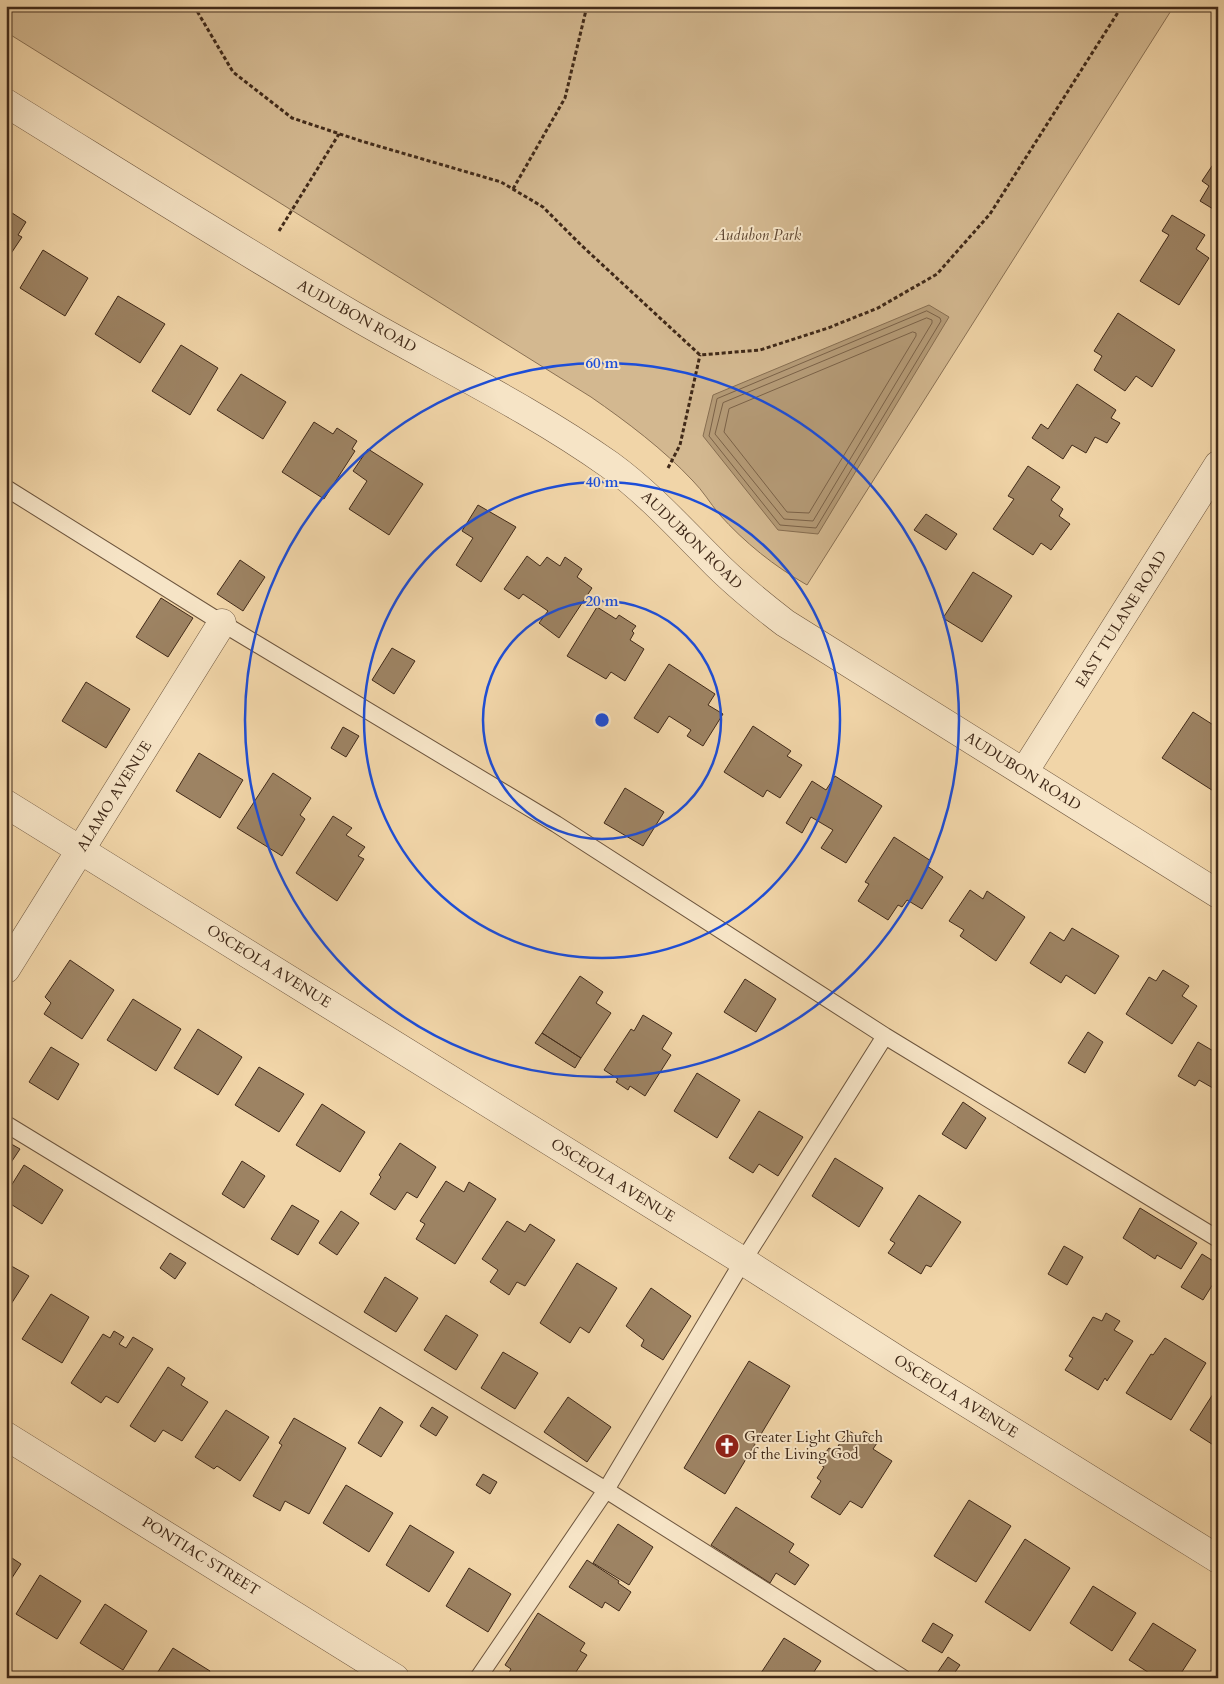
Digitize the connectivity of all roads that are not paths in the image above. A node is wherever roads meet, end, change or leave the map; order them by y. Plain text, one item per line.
1 (6, 103) edge
2 (1218, 465) edge
3 (6, 488) edge
4 (222, 623) junction
5 (1024, 772) junction
6 (6, 804) edge
7 (80, 850) junction
8 (1218, 894) edge
9 (6, 969) edge
10 (885, 1036) junction
11 (6, 1124) edge
12 (1218, 1239) edge
13 (743, 1260) junction
14 (6, 1436) edge
15 (606, 1490) junction
16 (1218, 1559) edge
17 (395, 1678) edge
18 (478, 1678) edge
19 (903, 1678) edge

1 - 5 street, AUDUBON ROAD
2 - 5 street, EAST TULANE ROAD
3 - 4 lane
4 - 7 street, ALAMO AVENUE
4 - 10 lane
5 - 8 street, AUDUBON ROAD
6 - 7 street, OSCEOLA AVENUE
7 - 9 street, ALAMO AVENUE
7 - 13 street, OSCEOLA AVENUE
10 - 12 lane
10 - 13 lane
11 - 15 lane
13 - 15 lane
13 - 16 street, OSCEOLA AVENUE
14 - 17 street, PONTIAC STREET
15 - 18 lane
15 - 19 lane

